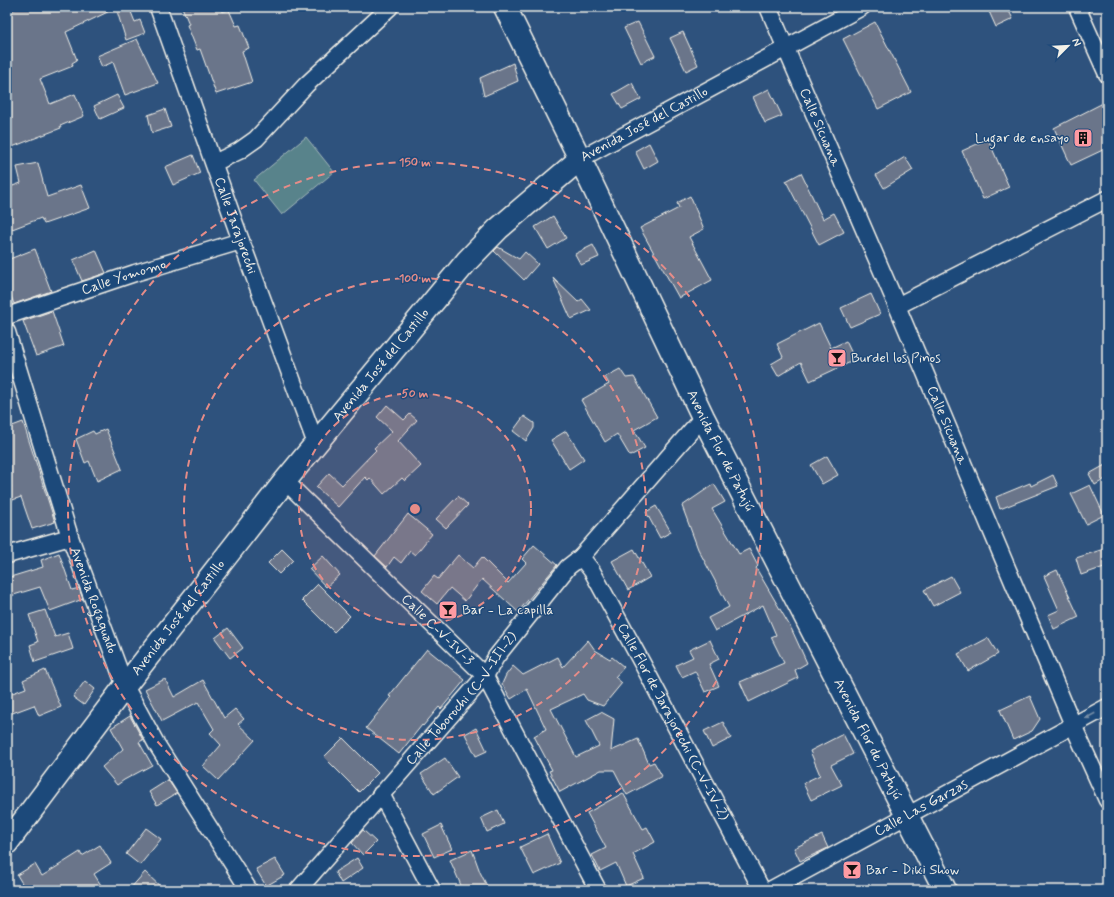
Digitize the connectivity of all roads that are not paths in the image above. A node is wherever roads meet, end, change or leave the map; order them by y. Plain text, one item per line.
1 (158, 7) edge
2 (390, 7) edge
3 (504, 7) edge
4 (768, 7) edge
5 (862, 7) edge
6 (1077, 7) edge
7 (785, 49) junction
8 (1107, 74) edge
9 (580, 158) junction
10 (214, 163) junction
11 (1107, 199) edge
12 (240, 241) junction
13 (897, 306) junction
14 (7, 316) edge
15 (7, 332) edge
16 (703, 417) junction
17 (316, 444) junction
18 (286, 481) junction
19 (70, 537) junction
20 (7, 555) edge
21 (581, 557) junction
22 (485, 676) junction
23 (125, 686) junction
24 (1107, 707) edge
25 (1073, 725) junction
26 (1100, 773) edge
27 (381, 794) junction
28 (1107, 800) edge
29 (905, 815) junction
30 (7, 843) edge
31 (249, 890) edge
32 (298, 890) edge
33 (432, 890) edge
34 (598, 890) edge
35 (762, 890) edge
36 (770, 890) edge
37 (945, 890) edge

1 - 10 street, Calle Jarajorechi
2 - 10 street
3 - 9 main road, Avenida Flor de Patujú
4 - 7 street, Calle Sicuana
5 - 7 street, Avenida José del Castillo
6 - 8 street
7 - 9 street, Avenida José del Castillo
7 - 13 street, Calle Sicuana
9 - 16 main road, Avenida Flor de Patujú
9 - 17 main road, Avenida José del Castillo
10 - 12 street, Calle Jarajorechi
11 - 13 street
12 - 14 street, Calle Yomomo
12 - 17 street, Calle Jarajorechi
13 - 25 street, Calle Sicuana
15 - 19 street, Avenida Rogaguado
16 - 21 street, Calle Toborochi (C-V-III-2)
16 - 29 main road, Avenida Flor de Patujú
17 - 18 main road, Avenida José del Castillo
18 - 22 street, Calle C-V-IV-3
18 - 23 main road, Avenida José del Castillo
19 - 20 street
19 - 23 street, Avenida Rogaguado
21 - 22 street, Calle Toborochi (C-V-III-2)
21 - 35 street, Calle Flor de Jarajorechi (C-V-IV-2)
22 - 27 street, Calle Toborochi (C-V-III-2)
22 - 34 street, Calle C-V-IV-3
23 - 30 main road, Avenida José del Castillo
23 - 31 street, Avenida Rogaguado
24 -> 25 street, Calle Las Garzas
25 - 26 street, Calle Sicuana
25 - 29 street, Calle Las Garzas
26 - 28 street, Calle Sicuana
27 - 32 street, Calle Toborochi (C-V-III-2)
27 - 33 street
29 - 36 street, Calle Las Garzas
29 - 37 main road, Avenida Flor de Patujú

